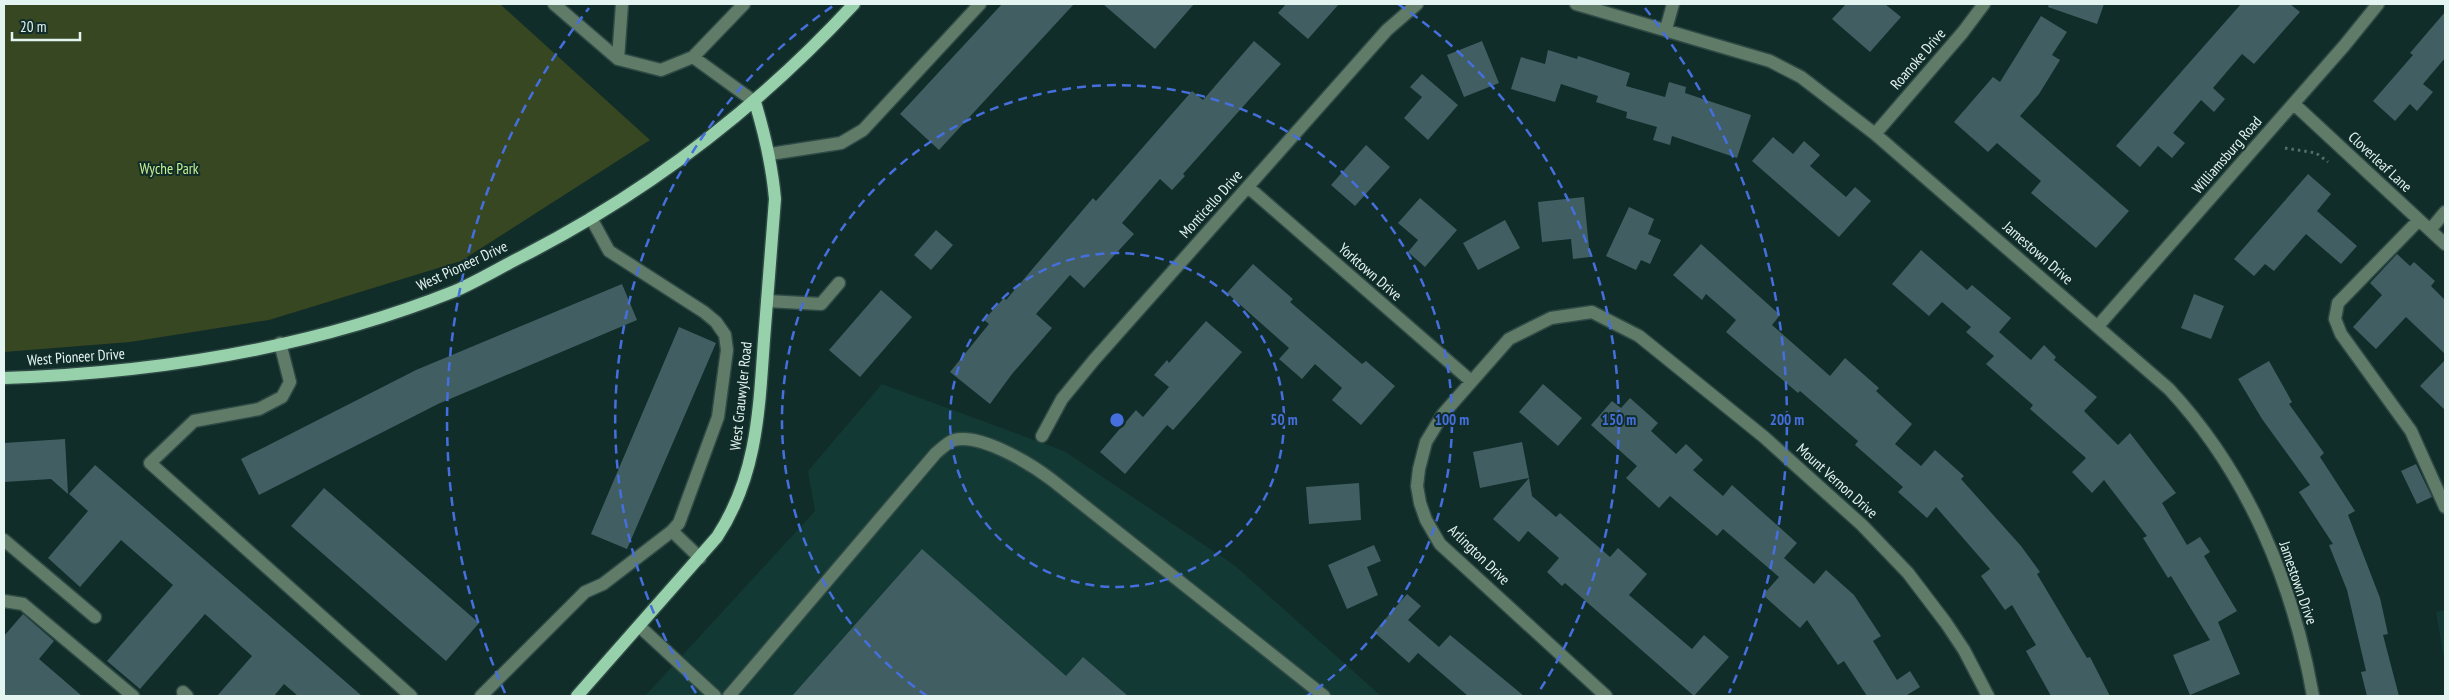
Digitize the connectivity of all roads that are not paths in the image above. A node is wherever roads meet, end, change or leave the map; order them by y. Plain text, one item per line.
1 (554, 4) edge
2 (622, 4) edge
3 (744, 4) edge
4 (854, 4) edge
5 (980, 4) edge
6 (1417, 4) edge
7 (1576, 4) edge
8 (1673, 4) edge
9 (1984, 4) edge
10 (2378, 4) edge
11 (1666, 29) junction
12 (693, 57) junction
13 (618, 59) junction
14 (754, 102) junction
15 (2294, 104) junction
16 (1875, 134) junction
17 (770, 154) junction
18 (1248, 187) junction
19 (2445, 212) edge
20 (591, 218) junction
21 (2419, 220) junction
22 (2430, 230) junction
23 (2445, 244) edge
24 (839, 283) dead end
25 (767, 301) junction
26 (2098, 326) junction
27 (280, 343) junction
28 (4, 378) edge
29 (1471, 381) junction
30 (1042, 436) dead end
31 (2445, 507) edge
32 (672, 531) junction
33 (4, 540) edge
34 (700, 558) junction
35 (4, 601) edge
36 (95, 618) dead end
37 (640, 626) junction
38 (133, 696) edge
39 (411, 696) edge
40 (481, 696) edge
41 (578, 696) edge
42 (714, 696) edge
43 (729, 696) edge
44 (1324, 696) edge
45 (1606, 696) edge
46 (1988, 696) edge
47 (2312, 696) edge

1 - 13 street
2 - 13 street
3 - 12 street
4 - 14 main road, West Pioneer Drive
5 - 17 street
6 - 18 street, Monticello Drive
7 - 11 street, Jamestown Drive
8 - 11 street
9 - 16 street, Roanoke Drive
10 - 15 street, Williamsburg Road
11 - 16 street, Jamestown Drive
12 - 13 street
12 - 14 street
14 - 17 main road, West Grauwyler Road
14 - 20 main road, West Pioneer Drive
15 - 21 street, Cloverleaf Lane
15 - 26 street, Williamsburg Road
16 - 26 street, Jamestown Drive
17 - 25 main road, West Grauwyler Road
18 - 29 street, Yorktown Drive
18 - 30 street, Monticello Drive
19 - 22 street
20 - 27 main road, West Pioneer Drive
20 - 32 street
21 - 22 street, Cloverleaf Lane
21 - 31 street
22 - 23 street, Cloverleaf Lane
24 - 25 street
25 - 34 main road, West Grauwyler Road
26 - 47 street, Jamestown Drive
27 - 28 main road, West Pioneer Drive
27 - 39 street
29 - 45 street, Arlington Drive
29 - 46 street, Mount Vernon Drive
32 - 34 street
32 - 40 street
33 - 36 street
34 - 37 main road, West Grauwyler Road
35 - 38 street
37 - 41 main road, West Grauwyler Road
37 - 42 street
43 - 44 street

